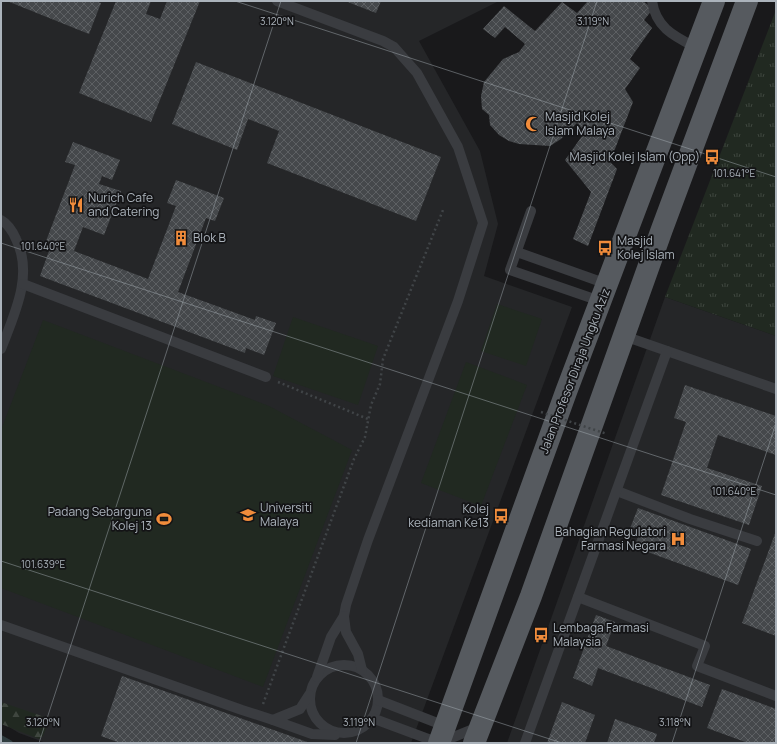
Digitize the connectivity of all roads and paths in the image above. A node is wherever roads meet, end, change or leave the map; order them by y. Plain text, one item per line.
1 (277, 1) edge
2 (652, 1) edge
3 (714, 1) edge
4 (746, 1) edge
5 (762, 1) edge
6 (697, 48) junction
7 (442, 210) dead end
8 (531, 211) dead end
9 (1, 220) edge
10 (662, 229) junction
11 (517, 252) junction
12 (23, 284) junction
13 (604, 293) junction
14 (624, 336) junction
15 (1, 349) edge
16 (667, 351) junction
17 (266, 376) joint
18 (776, 389) edge
19 (541, 412) dead end
20 (368, 420) junction
21 (607, 434) dead end
22 (617, 491) junction
23 (757, 541) dead end
24 (578, 598) junction
25 (344, 616) junction
26 (1, 625) edge
27 (362, 670) junction
28 (316, 678) junction
29 (310, 695) junction
30 (776, 696) edge
31 (378, 700) junction
32 (259, 715) junction
33 (372, 718) junction
34 (274, 720) junction
35 (482, 722) junction
36 (343, 734) junction
37 (441, 737) edge
38 (474, 743) edge
39 (525, 743) edge

1 - 25 lane
2 - 6 lane
3 - 6 main road, Jalan Profesor Diraja Ungku Aziz
4 - 10 main road
5 - 10 main road
6 - 13 main road, Jalan Profesor Diraja Ungku Aziz
7 - 20 path
8 - 11 lane
9 - 12 lane
10 - 14 main road
11 - 13 lane
11 - 13 lane
12 - 15 lane
12 - 17 lane
13 - 37 main road, Jalan Profesor Diraja Ungku Aziz
14 - 16 lane
14 - 35 main road
16 - 18 lane
16 - 22 lane
17 - 20 path
19 - 21 path, bridge
20 - 32 path
22 - 23 lane
22 - 24 lane
24 - 30 lane
24 - 39 lane
25 - 27 lane
25 - 28 lane
26 - 32 lane
27 - 28 lane
27 - 31 lane
28 - 29 lane
29 - 34 lane
29 - 36 lane
31 - 33 lane
31 - 37 lane
32 - 34 lane
33 - 36 lane
33 - 37 lane
34 - 36 lane
35 - 37 lane
35 - 38 main road

